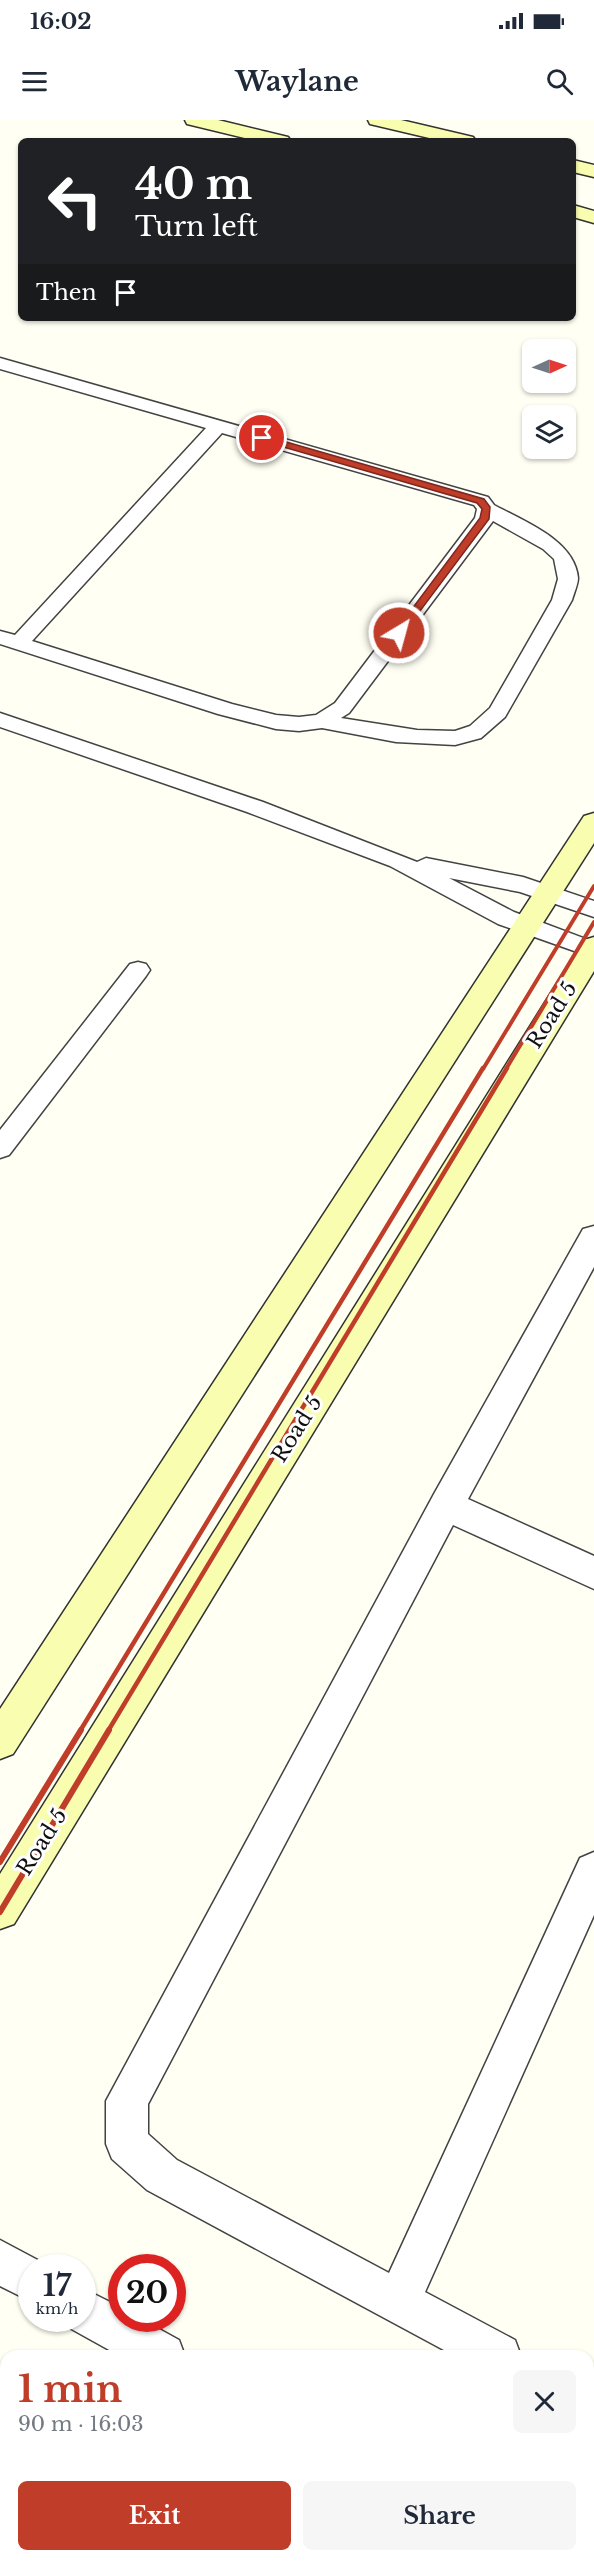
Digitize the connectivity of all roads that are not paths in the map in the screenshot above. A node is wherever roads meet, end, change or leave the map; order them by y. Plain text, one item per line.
1 (194, 120) edge
2 (377, 120) edge
3 (269, 138) edge
4 (453, 138) edge
5 (576, 167) edge
6 (594, 171) edge
7 (576, 213) edge
8 (594, 216) edge
9 (0, 363) edge
10 (218, 426) junction
11 (487, 509) junction
12 (9, 640) edge
13 (0, 720) edge
14 (322, 721) junction
15 (594, 822) edge
16 (399, 861) junction
17 (548, 893) junction
18 (594, 909) edge
19 (527, 924) junction
20 (593, 949) edge
21 (138, 970) dead end
22 (0, 1148) edge
23 (594, 1238) edge
24 (446, 1505) junction
25 (594, 1573) edge
26 (0, 1742) edge
27 (594, 1871) edge
28 (0, 1911) edge
29 (0, 2262) edge
30 (18, 2272) edge
31 (398, 2302) junction
32 (96, 2318) edge
33 (152, 2350) edge
34 (488, 2350) edge

1 - 3 street
2 - 4 street
5 - 6 street
7 - 8 street
9 - 10 lane
10 - 11 lane
10 - 12 lane
11 - 14 lane
11 - 14 lane
12 - 14 lane
13 - 16 lane
15 - 17 street
16 - 17 lane
16 - 19 lane
17 - 18 lane
17 - 19 street
19 - 20 lane
19 - 26 street
20 - 28 street, Road 5
21 - 22 lane
23 - 24 street
24 - 25 street
24 - 31 street
27 - 31 street
29 - 30 street
31 - 34 street
32 - 33 street

